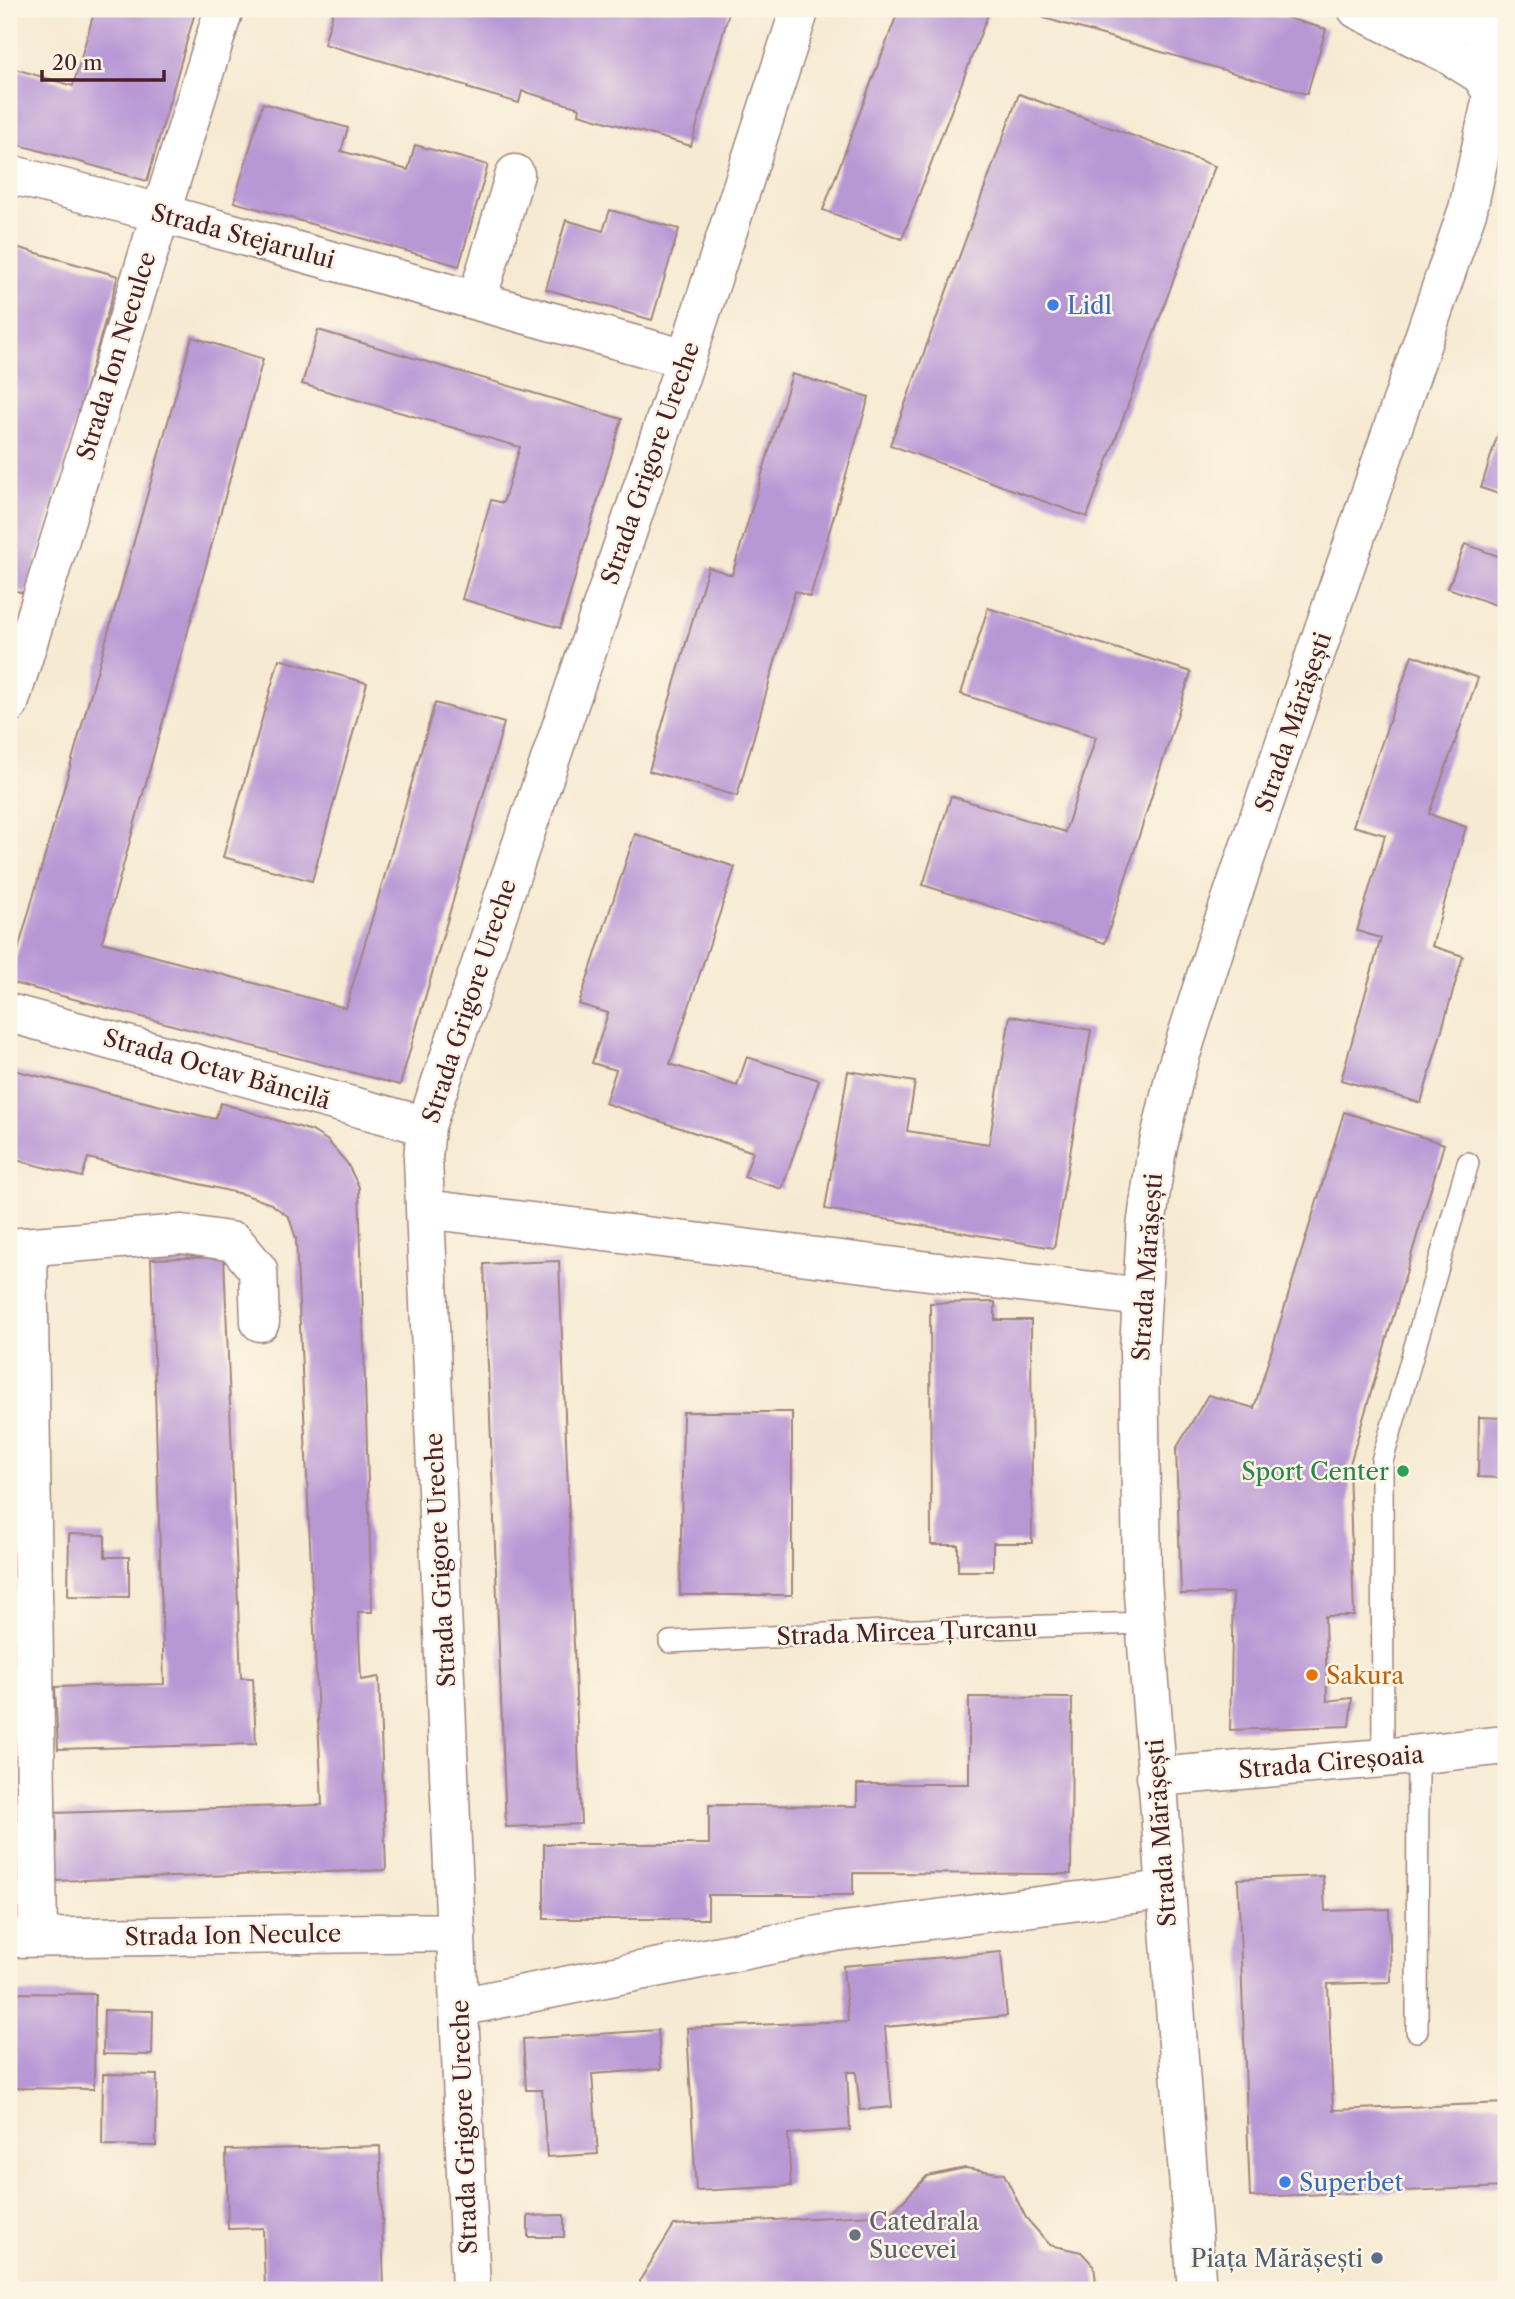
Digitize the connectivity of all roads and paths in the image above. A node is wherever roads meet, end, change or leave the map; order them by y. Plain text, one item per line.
1 (224, 9) edge
2 (800, 9) edge
3 (1357, 9) edge
4 (1375, 9) edge
5 (1504, 28) edge
6 (1494, 89) edge
7 (1506, 137) edge
8 (9, 174) edge
9 (515, 174) dead end
10 (1468, 209) junction
11 (160, 213) junction
12 (477, 300) junction
13 (686, 359) junction
14 (18, 639) edge
15 (9, 704) edge
16 (9, 1013) edge
17 (426, 1126) junction
18 (1468, 1163) dead end
19 (425, 1209) junction
20 (18, 1247) edge
21 (1141, 1297) junction
22 (260, 1322) dead end
23 (1145, 1623) junction
24 (670, 1642) dead end
25 (1506, 1745) edge
26 (1401, 1756) junction
27 (1156, 1777) junction
28 (1165, 1890) junction
29 (457, 1932) junction
30 (23, 1938) edge
31 (460, 2007) junction
32 (1417, 2031) dead end
33 (471, 2290) edge
34 (1197, 2290) edge

1 - 11 street, Strada Ion Neculce
2 - 13 street, Strada Grigore Ureche
3 - 6 street
4 - 5 street
5 - 6 street, Strada Mărășești
6 - 10 street, Strada Mărășești
7 - 10 street, Strada Mărășești
8 - 11 street, Strada Stejarului
9 - 12 street
10 - 21 street, Strada Mărășești
11 - 12 street, Strada Stejarului
11 - 14 street, Strada Ion Neculce
12 - 13 street, Strada Stejarului
13 - 17 street, Strada Grigore Ureche
14 - 15 street, Strada Ion Neculce
16 - 17 street, Strada Octav Băncilă
17 - 19 street, Strada Grigore Ureche
18 - 26 lane
19 - 21 street
19 - 29 street, Strada Grigore Ureche
20 - 22 street
20 - 30 street
21 - 23 street, Strada Mărășești
23 - 24 lane, Strada Mircea Țurcanu
23 - 27 street, Strada Mărășești
25 - 26 street, Strada Cireșoaia
26 - 27 street, Strada Cireșoaia
26 - 32 lane
27 - 28 street, Strada Mărășești
28 - 31 street
28 - 34 street, Strada Mărășești
29 - 30 street, Strada Ion Neculce
29 - 31 street, Strada Grigore Ureche
31 - 33 street, Strada Grigore Ureche

